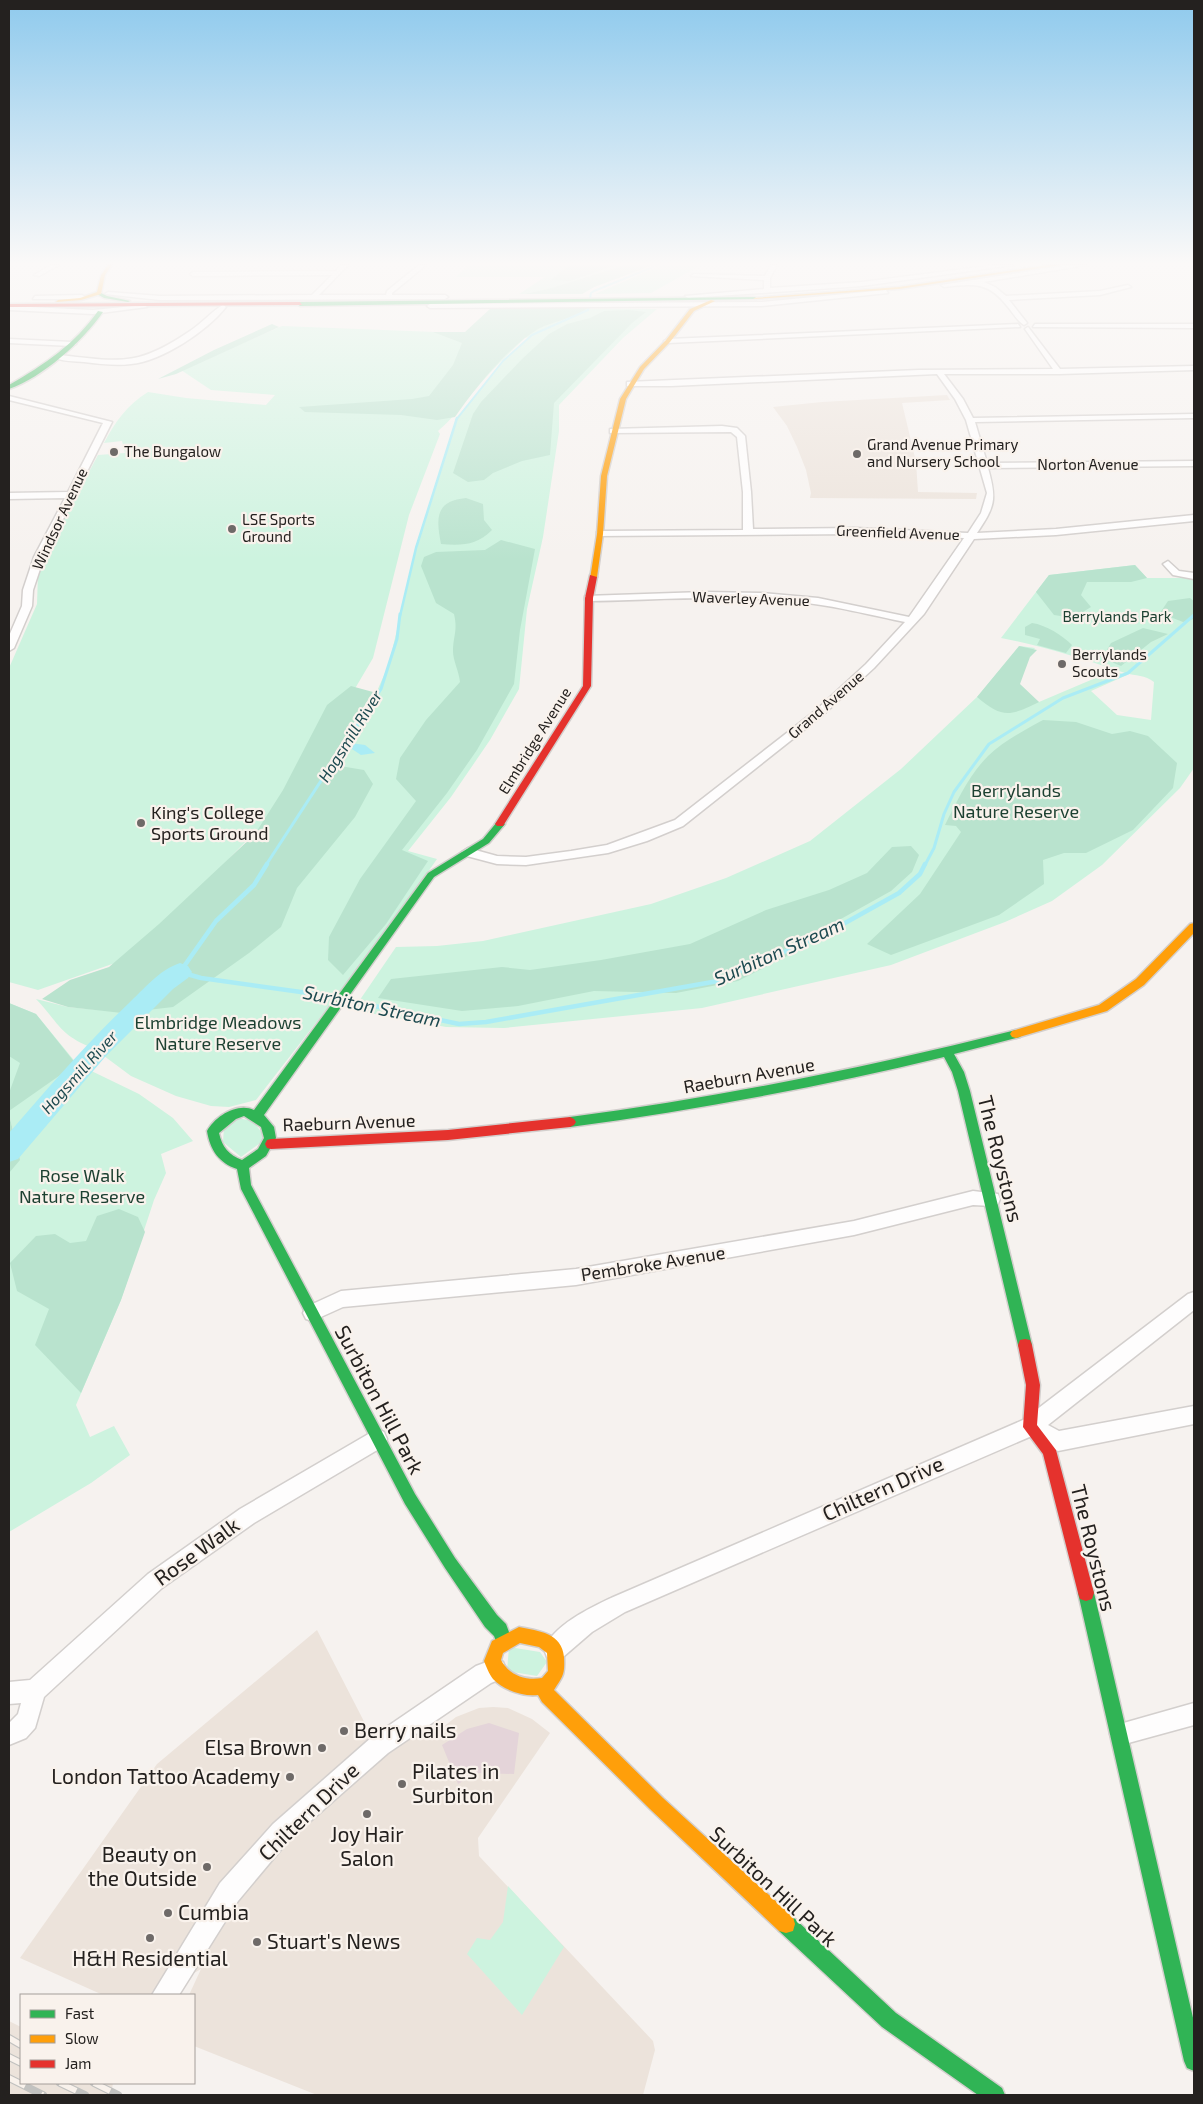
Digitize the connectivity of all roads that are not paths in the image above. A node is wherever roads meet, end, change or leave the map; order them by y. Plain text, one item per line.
1 (51, 363) edge
2 (647, 363) edge
3 (1053, 363) edge
4 (1194, 368) edge
5 (939, 372) junction
6 (1059, 372) junction
7 (630, 384) junction
8 (9, 387) edge
9 (9, 398) edge
10 (1194, 416) edge
11 (970, 420) junction
12 (613, 431) junction
13 (1194, 464) edge
14 (983, 466) junction
15 (70, 494) junction
16 (9, 496) edge
17 (1194, 518) edge
18 (748, 531) junction
19 (600, 534) junction
20 (971, 536) junction
21 (1168, 564) dead end
22 (1194, 576) edge
23 (589, 598) junction
24 (912, 621) junction
25 (9, 648) edge
26 (468, 852) junction
27 (1194, 927) edge
28 (948, 1052) junction
29 (258, 1114) junction
30 (271, 1144) junction
31 (243, 1166) junction
32 (992, 1200) junction
33 (1194, 1300) edge
34 (312, 1313) junction
35 (1194, 1415) edge
36 (1030, 1427) junction
37 (378, 1439) junction
38 (504, 1640) junction
39 (555, 1650) junction
40 (494, 1670) junction
41 (542, 1686) junction
42 (34, 1691) junction
43 (9, 1693) edge
44 (1194, 1714) edge
45 (9, 1734) edge
46 (1121, 1734) junction
47 (166, 1994) edge
48 (1194, 2061) edge
49 (995, 2095) edge

1 - 8 main road
2 - 7 main road, Elmbridge Avenue
3 - 6 street
4 - 6 street
5 - 6 street
5 - 7 street
5 - 11 street, Grand Avenue
7 - 12 main road, Elmbridge Avenue
9 - 15 street, Windsor Avenue
10 - 11 street
11 - 14 street, Grand Avenue
12 - 18 street
12 - 19 main road, Elmbridge Avenue
13 - 14 street, Norton Avenue
14 - 20 street, Grand Avenue
15 - 16 street
15 - 25 street, Windsor Avenue
17 - 20 street, Greenfield Avenue
18 - 19 street, Greenfield Avenue
18 - 20 street, Greenfield Avenue
19 - 23 main road, Elmbridge Avenue
20 - 24 street, Grand Avenue
21 - 22 street
23 - 24 street, Waverley Avenue
23 - 26 main road, Elmbridge Avenue
24 - 26 street, Grand Avenue
26 - 29 main road, Elmbridge Avenue
27 - 28 main road, Raeburn Avenue
28 - 30 main road, Raeburn Avenue
28 - 32 main road, The Roystons
29 - 30 main road
29 - 31 main road
30 - 31 main road
31 - 34 main road, Surbiton Hill Park
32 - 34 street, Pembroke Avenue
32 - 36 main road, The Roystons
33 - 36 street, Chiltern Drive
34 - 37 main road, Surbiton Hill Park
35 - 36 street
36 - 39 street, Chiltern Drive
36 - 46 main road, The Roystons
37 - 38 main road, Surbiton Hill Park
37 - 42 street, Rose Walk
38 - 39 main road
38 - 40 main road
39 - 41 main road
40 - 41 main road
40 - 47 street, Chiltern Drive
41 - 49 main road, Surbiton Hill Park
42 - 43 street
42 - 45 street
44 - 46 street
46 - 48 main road, The Roystons

